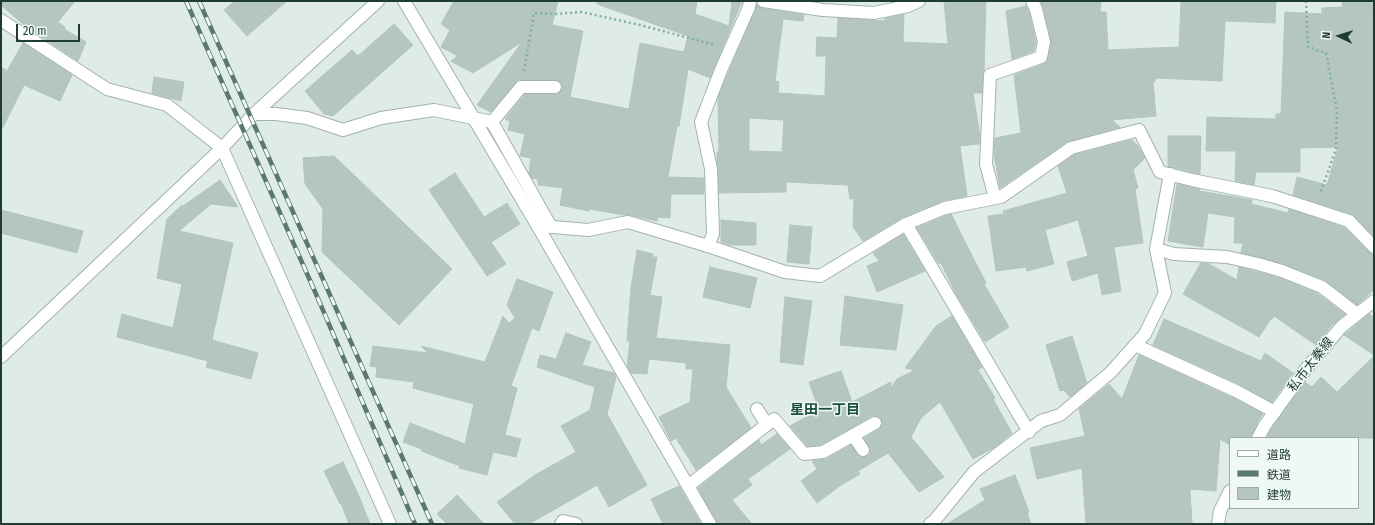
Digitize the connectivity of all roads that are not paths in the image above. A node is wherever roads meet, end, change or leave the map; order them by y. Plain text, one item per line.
1 (378, 1) edge
2 (404, 1) edge
3 (750, 1) edge
4 (763, 1) edge
5 (918, 1) edge
6 (1032, 1) edge
7 (1, 20) edge
8 (555, 87) dead end
9 (254, 114) junction
10 (474, 119) junction
11 (492, 122) junction
12 (222, 148) junction
13 (1170, 174) junction
14 (995, 198) junction
15 (906, 224) junction
16 (537, 225) junction
17 (551, 226) junction
18 (708, 246) junction
19 (1374, 247) edge
20 (1156, 248) junction
21 (1374, 301) edge
22 (1357, 314) junction
23 (1135, 345) junction
24 (1, 357) edge
25 (757, 409) dead end
26 (1275, 412) junction
27 (875, 423) dead end
28 (767, 425) junction
29 (1029, 432) junction
30 (853, 435) junction
31 (1259, 437) edge
32 (863, 450) dead end
33 (688, 486) junction
34 (1229, 493) edge
35 (934, 523) edge
36 (390, 524) edge
37 (561, 524) edge
38 (576, 524) edge
39 (710, 524) edge
40 (1218, 524) edge

1 - 9 street
2 - 10 street
3 - 18 street
4 - 5 street
6 - 14 street
7 - 12 street
8 - 11 street
9 - 10 street
9 - 12 street
10 - 11 street
10 - 16 street
11 - 17 street
12 - 24 street
12 - 36 street
13 - 14 street
13 - 19 street
13 - 20 street
14 - 15 street
15 - 18 street
15 - 29 street
16 - 17 street
16 - 33 street
17 - 18 street
20 - 22 street
20 - 23 street
21 - 22 street, 私市太秦線
22 - 26 street, 私市太秦線
23 - 26 street
23 - 29 street
25 - 28 street
26 - 31 street, 私市太秦線
27 - 30 street
28 - 30 street
28 - 33 street
29 - 35 street
30 - 32 street
33 - 39 street
34 - 40 street
37 - 38 street

